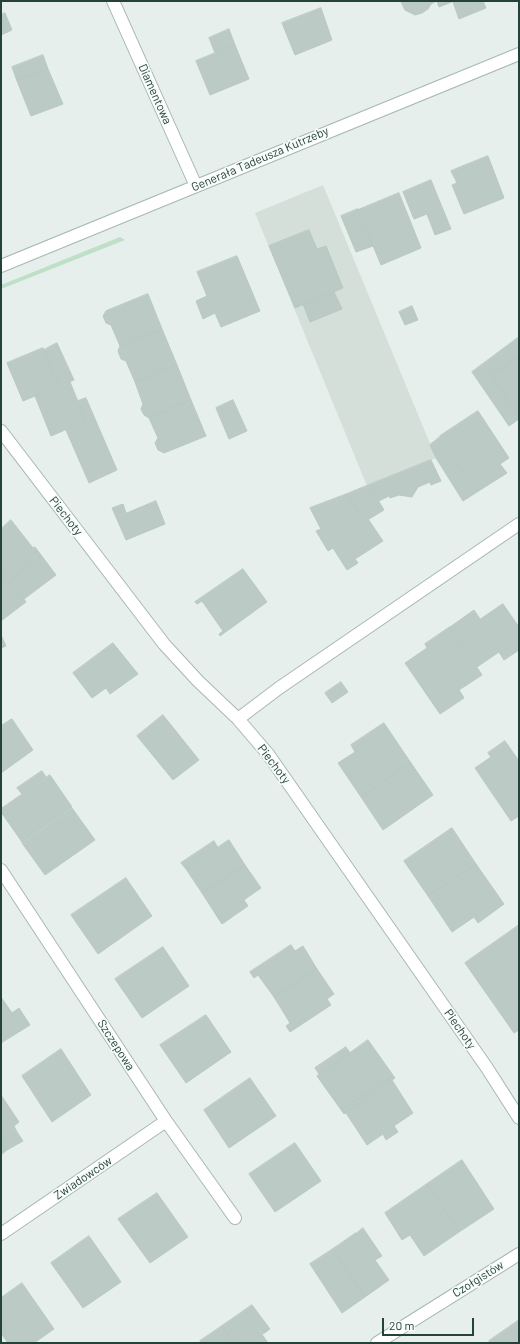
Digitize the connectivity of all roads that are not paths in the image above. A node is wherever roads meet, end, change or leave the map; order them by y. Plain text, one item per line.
1 (113, 1) edge
2 (519, 54) edge
3 (196, 186) junction
4 (1, 266) edge
5 (1, 431) edge
6 (519, 524) edge
7 (238, 719) junction
8 (1, 870) edge
9 (519, 1118) edge
10 (166, 1121) junction
11 (235, 1218) dead end
12 (1, 1234) edge
13 (519, 1254) edge
14 (377, 1343) edge

1 - 3 street, Diamentowa
2 - 3 street, Generała Tadeusza Kutrzeby
3 - 4 street, Generała Tadeusza Kutrzeby
5 - 7 street, Piechoty
6 - 7 street
7 - 9 street, Piechoty
8 - 10 street, Szczepowa
10 - 11 street, Szczepowa
10 - 12 street, Zwiadowców
13 - 14 street, Czołgistów

